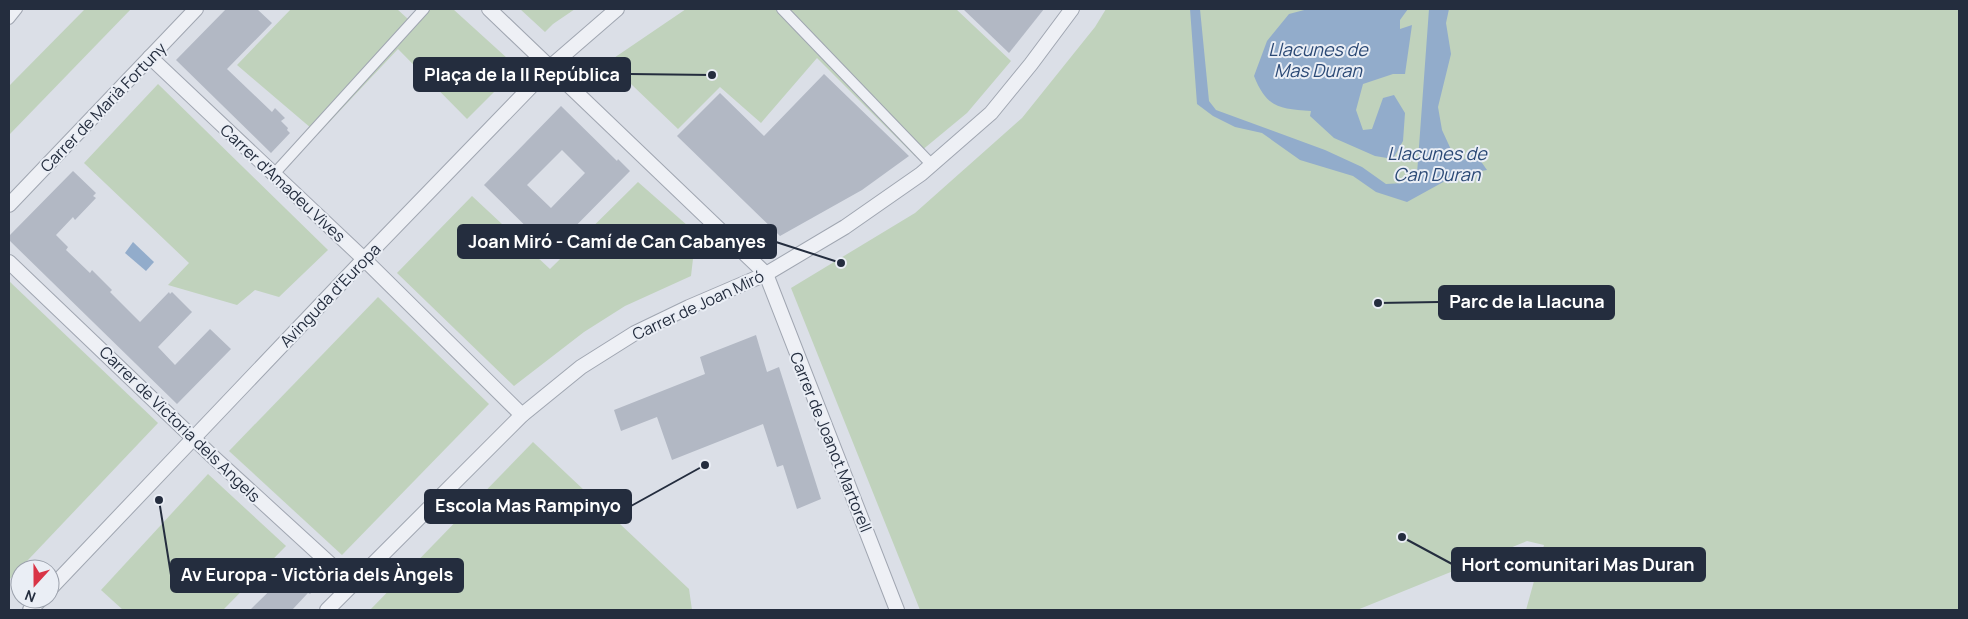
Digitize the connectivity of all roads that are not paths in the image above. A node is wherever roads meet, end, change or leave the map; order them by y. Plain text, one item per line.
1 (17, 9) edge
2 (196, 9) edge
3 (424, 9) edge
4 (489, 9) edge
5 (617, 9) edge
6 (782, 9) edge
7 (1072, 9) edge
8 (9, 19) edge
9 (150, 58) junction
10 (550, 67) junction
11 (932, 165) junction
12 (274, 174) junction
13 (9, 205) edge
14 (364, 259) junction
15 (9, 262) edge
16 (766, 274) junction
17 (522, 415) junction
18 (194, 438) junction
19 (60, 579) edge
20 (352, 584) junction
21 (327, 610) edge
22 (897, 610) edge

1 - 8 street
2 - 9 street, Carrer de Marià Fortuny
3 - 12 street
4 - 10 street
5 - 10 street, Avinguda d'Europa
6 - 11 street
7 - 11 street, Carrer de Joan Miró
9 - 12 street, Carrer d'Amadeu Vives
9 - 13 street, Carrer de Marià Fortuny
10 - 14 street, Avinguda d'Europa
10 - 16 street
11 - 16 street, Carrer de Joan Miró
12 - 14 street, Carrer d'Amadeu Vives
14 - 17 street, Carrer d'Amadeu Vives
14 - 18 street, Avinguda d'Europa
15 - 18 street, Carrer de Victoria dels Angels
16 - 17 street, Carrer de Joan Miró
16 - 22 street, Carrer de Joanot Martorell
17 - 20 street, Carrer de Joan Miró
18 - 19 street, Avinguda d'Europa
18 - 20 street, Carrer de Victoria dels Angels
20 - 21 street, Carrer de Joan Miró

